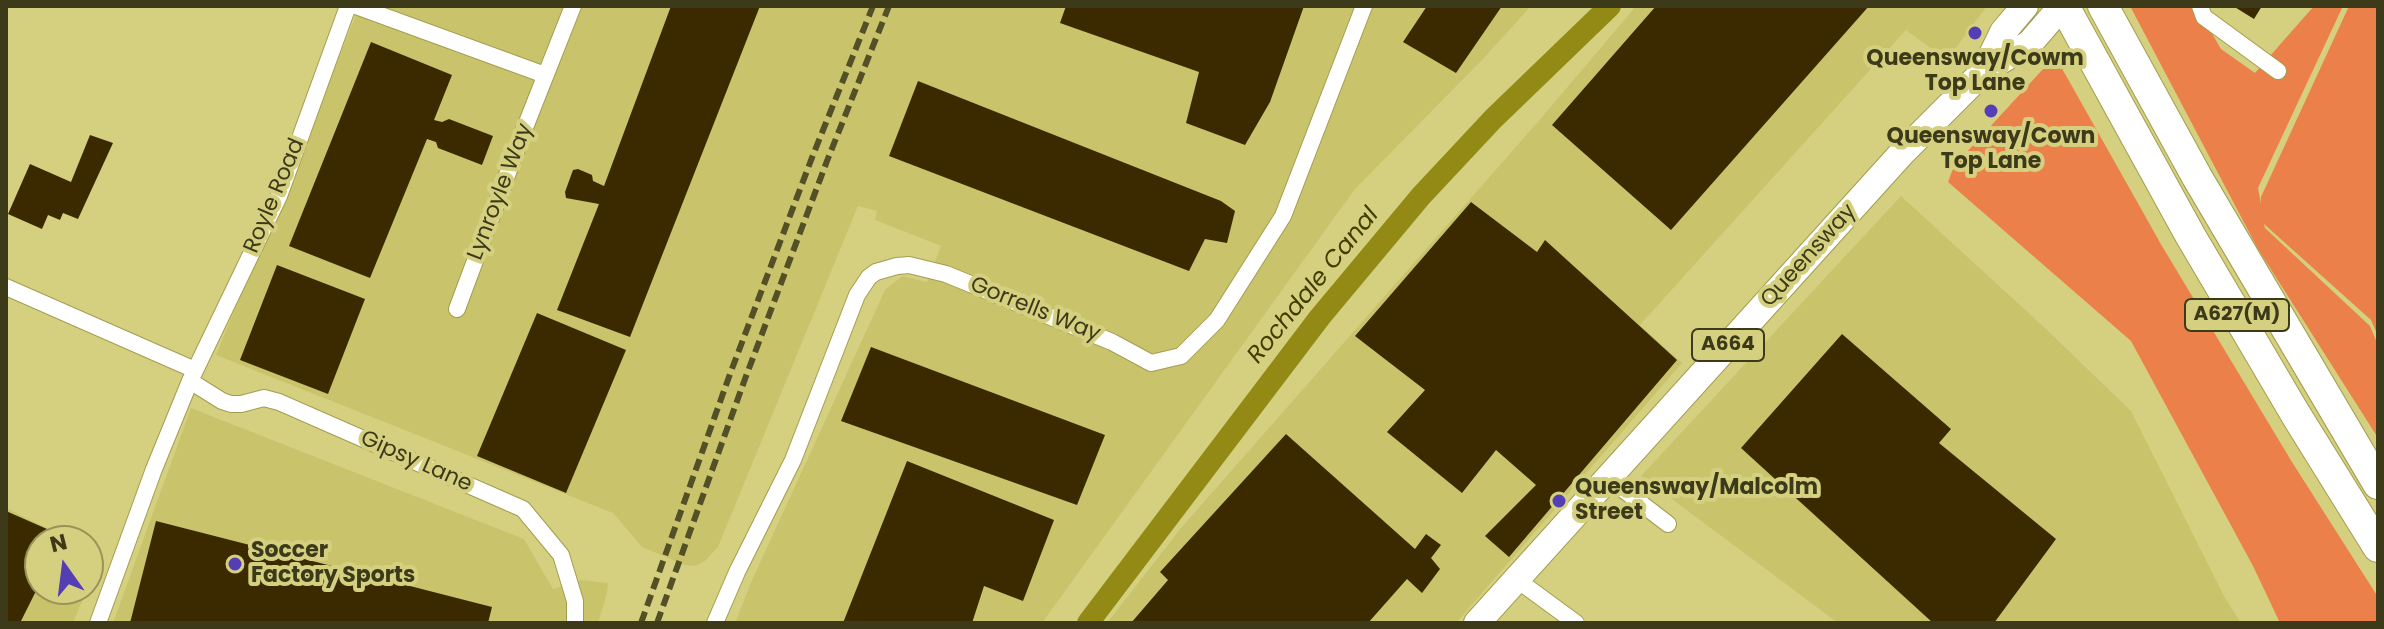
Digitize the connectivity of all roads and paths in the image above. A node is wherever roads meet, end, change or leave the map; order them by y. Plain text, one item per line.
1 (348, 6) edge
2 (356, 6) edge
3 (573, 6) edge
4 (1364, 6) edge
5 (2025, 6) edge
6 (2063, 6) edge
7 (2103, 6) edge
8 (2200, 6) edge
9 (1984, 71) junction
10 (2278, 71) dead end
11 (545, 75) junction
12 (6, 287) edge
13 (457, 309) dead end
14 (192, 375) junction
15 (1608, 478) junction
16 (2378, 484) edge
17 (1668, 524) dead end
18 (2378, 547) edge
19 (1516, 579) junction
20 (98, 623) edge
21 (575, 623) edge
22 (715, 623) edge
23 (1477, 623) edge
24 (1576, 623) edge

1 - 14 street, Royle Road
2 - 11 street
3 - 11 street, Lynroyle Way
4 - 22 street, Gorrells Way
5 - 9 main road, Queensway / A664
6 - 9 main road, Queensway / A664
6 - 18 highway, A627(M)
7 - 16 highway, A627(M)
8 - 10 street
9 - 15 main road, Queensway / A664
11 - 13 street, Lynroyle Way
12 - 14 street, Gipsy Lane
14 - 20 street, Royle Road
14 - 21 street, Gipsy Lane
15 - 17 street
15 - 19 main road, Queensway / A664
19 - 23 main road, Queensway / A664
19 - 24 street

